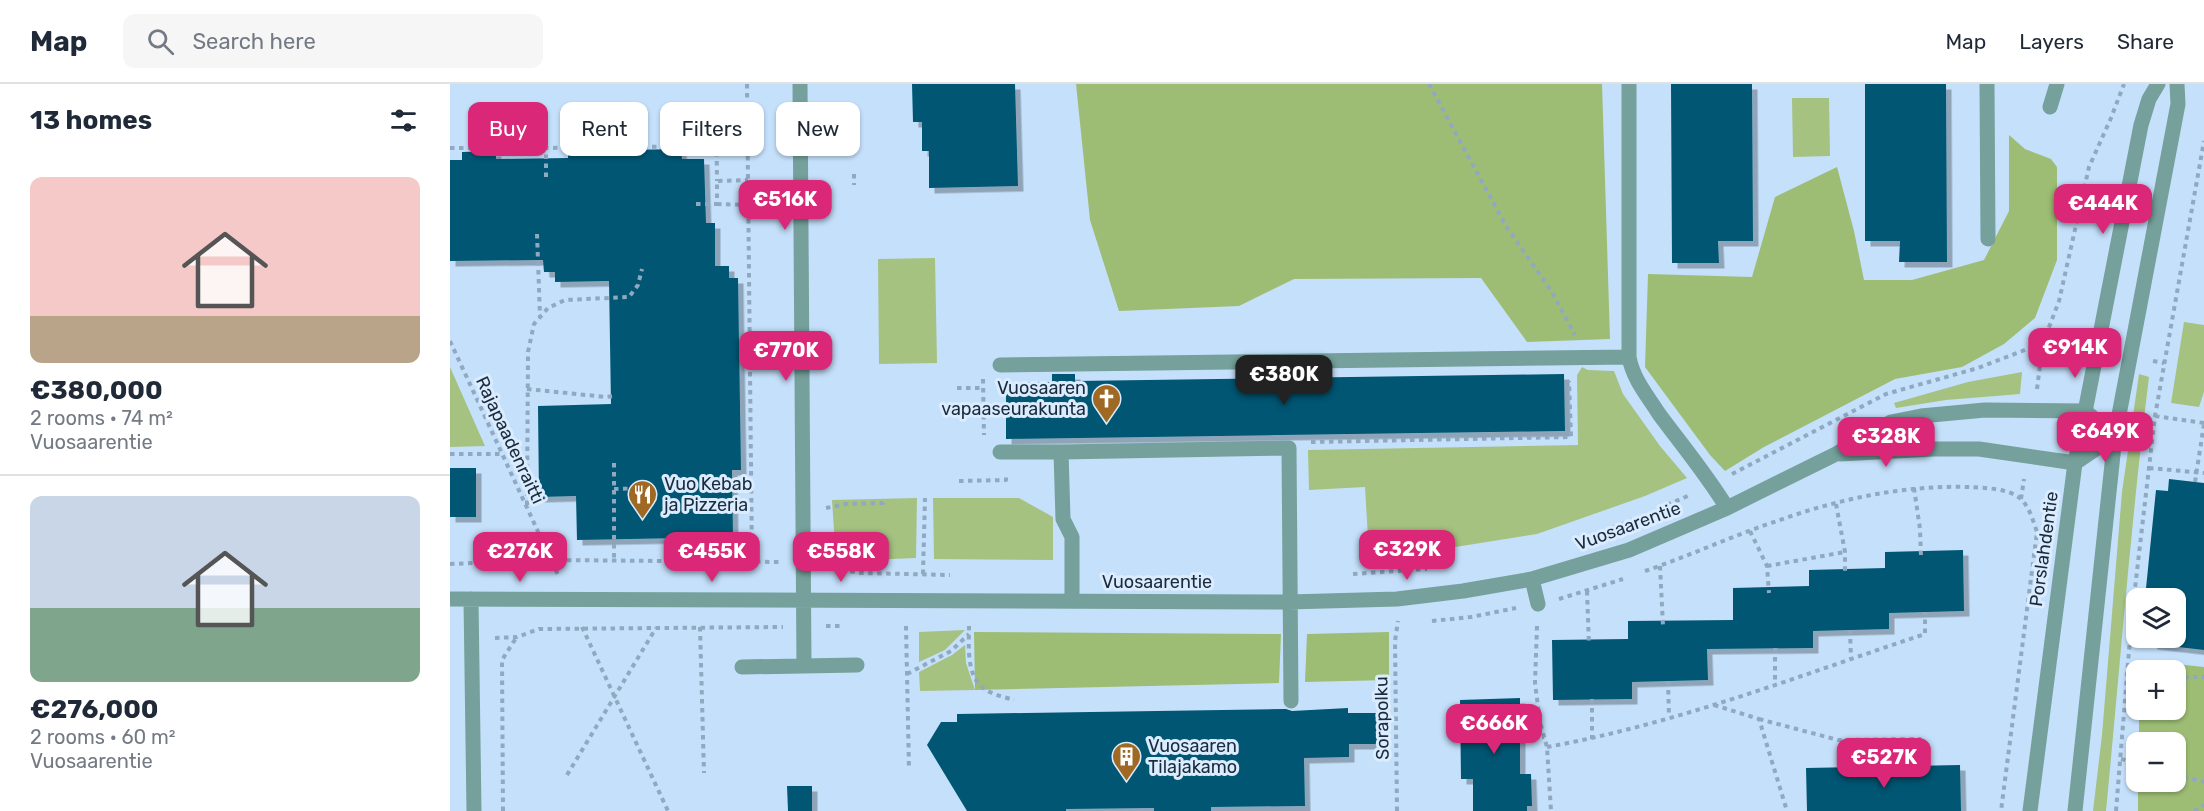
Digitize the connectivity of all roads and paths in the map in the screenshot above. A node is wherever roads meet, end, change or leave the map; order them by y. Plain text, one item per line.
1 (747, 84) edge
2 (800, 84) edge
3 (1429, 84) edge
4 (1629, 84) edge
5 (1987, 84) edge
6 (2057, 84) edge
7 (2124, 84) edge
8 (2158, 84) edge
9 (2177, 84) edge
10 (2050, 107) dead end
11 (2204, 141) edge
12 (660, 147) edge
13 (450, 148) edge
14 (468, 148) edge
15 (548, 148) edge
16 (546, 156) edge
17 (717, 156) edge
18 (854, 174) dead end
19 (546, 177) dead end
20 (748, 180) junction
21 (717, 181) junction
22 (854, 185) dead end
23 (696, 204) dead end
24 (717, 204) junction
25 (748, 205) junction
26 (537, 234) dead end
27 (1988, 239) dead end
28 (642, 269) dead end
29 (540, 317) junction
30 (450, 341) edge
31 (1587, 357) junction
32 (1629, 357) junction
33 (1568, 358) junction
34 (1000, 364) joint
35 (983, 387) junction
36 (957, 388) dead end
37 (527, 389) junction
38 (615, 396) dead end
39 (2085, 411) junction
40 (2155, 416) junction
41 (2204, 423) edge
42 (2115, 436) junction
43 (1289, 448) junction
44 (1000, 452) joint
45 (1061, 452) junction
46 (450, 454) edge
47 (502, 454) junction
48 (1836, 454) junction
49 (614, 463) dead end
50 (2075, 463) junction
51 (2149, 468) junction
52 (2196, 472) junction
53 (2204, 473) edge
54 (1006, 480) dead end
55 (959, 481) dead end
56 (650, 482) dead end
57 (2195, 482) dead end
58 (1713, 484) junction
59 (1914, 488) dead end
60 (614, 489) junction
61 (925, 498) dead end
62 (885, 499) dead end
63 (2021, 499) dead end
64 (1836, 504) dead end
65 (1666, 506) dead end
66 (1727, 508) junction
67 (527, 509) junction
68 (803, 509) junction
69 (1637, 518) dead end
70 (1608, 530) dead end
71 (1750, 531) dead end
72 (1845, 552) junction
73 (1921, 556) dead end
74 (551, 560) junction
75 (614, 561) junction
76 (830, 562) dead end
77 (450, 564) edge
78 (1659, 566) dead end
79 (1767, 566) junction
80 (1428, 569) dead end
81 (923, 574) junction
82 (957, 575) dead end
83 (1345, 575) dead end
84 (1845, 575) dead end
85 (1532, 579) junction
86 (561, 582) dead end
87 (1587, 591) dead end
88 (1769, 593) dead end
89 (450, 599) edge
90 (471, 599) junction
91 (804, 600) junction
92 (1072, 601) junction
93 (1289, 602) junction
94 (1538, 604) joint
95 (1924, 612) dead end
96 (578, 619) dead end
97 (1398, 624) dead end
98 (906, 626) dead end
99 (969, 626) dead end
100 (1663, 626) dead end
101 (656, 627) dead end
102 (700, 627) dead end
103 (1850, 630) dead end
104 (969, 633) junction
105 (517, 637) dead end
106 (1589, 645) dead end
107 (1775, 648) dead end
108 (1851, 659) junction
109 (2129, 660) edge
110 (857, 665) dead end
111 (804, 666) junction
112 (742, 667) dead end
113 (907, 674) junction
114 (2186, 677) edge
115 (2204, 677) edge
116 (1668, 681) dead end
117 (1775, 684) junction
118 (614, 696) junction
119 (1592, 699) dead end
120 (1014, 700) dead end
121 (1290, 701) dead end
122 (2126, 701) edge
123 (1712, 704) junction
124 (1669, 717) junction
125 (1759, 719) junction
126 (1544, 737) junction
127 (1515, 738) dead end
128 (1592, 739) junction
129 (1845, 740) junction
130 (1547, 747) junction
131 (2121, 759) junction
132 (2126, 760) edge
133 (909, 770) dead end
134 (1922, 772) dead end
135 (704, 774) dead end
136 (1846, 774) dead end
137 (567, 775) dead end
138 (2186, 777) edge
139 (2204, 782) edge
140 (2204, 805) edge
141 (474, 811) edge
142 (503, 811) edge
143 (668, 811) edge
144 (1397, 811) edge
145 (1551, 811) edge
146 (1787, 811) edge
147 (2001, 811) edge
148 (2030, 811) edge
149 (2075, 811) edge
150 (2116, 811) edge
151 (2194, 811) edge

1 - 20 path
2 - 68 street
3 - 31 path
4 - 32 street
5 - 27 street
6 - 10 street
7 - 58 path
8 - 39 street, Porslahdentie
9 - 42 street
11 - 40 path
12 - 15 path
13 - 14 path
16 - 19 path
17 - 21 path
18 - 22 path
20 - 21 path
20 - 25 path
21 - 24 path
23 - 24 path
24 - 25 path
25 - 75 path
26 - 29 path
28 - 29 path
29 - 37 path
30 - 47 path, Rajapaadenraitti
31 - 32 street
31 - 33 street
32 - 58 street
33 - 34 street
33 - 43 path
34 - 35 path
35 - 36 path
35 - 44 path
37 - 38 path
37 - 67 path
39 - 42 street
39 - 48 street, Vuosaarentie
39 - 50 street, Porslahdentie
40 - 41 path
40 - 51 path
41 - 52 path
42 - 50 street
42 - 149 street
43 - 45 street
43 - 93 street
44 - 45 street
45 - 92 street
46 - 47 path
47 - 67 path, Rajapaadenraitti
48 - 50 street, Vuosaarentie
48 - 66 street, Vuosaarentie
49 - 60 path
50 - 148 street, Porslahdentie
51 - 52 path
51 - 109 path
52 - 53 path
52 - 57 path
54 - 55 path
56 - 60 path
58 - 65 path
58 - 66 street
59 - 73 path
60 - 75 path
61 - 81 path
62 - 68 path
63 - 147 path
64 - 72 path
66 - 85 street, Vuosaarentie
67 - 74 path, Rajapaadenraitti
68 - 91 street
69 - 70 path
71 - 79 path
72 - 79 path
72 - 84 path
74 - 75 path
74 - 77 path
74 - 86 path, Rajapaadenraitti
76 - 81 path
78 - 100 path
79 - 88 path
80 - 83 path
81 - 82 path
85 - 93 street, Vuosaarentie
85 - 94 street
87 - 106 path
89 - 90 street, Vuosaarentie
90 - 91 street, Vuosaarentie
90 - 141 street
91 - 92 street, Vuosaarentie
91 - 111 street
92 - 93 street, Vuosaarentie
93 - 121 street
94 - 126 path
95 - 108 path
96 - 118 path
97 - 144 path, Sorapolku
98 - 113 path
99 - 104 path
101 - 118 path
102 - 135 path
103 - 108 path
104 - 113 path
104 - 120 path
105 - 142 path
107 - 117 path
108 - 117 path
110 - 111 street
111 - 112 street
113 - 133 path
114 - 115 path
116 - 124 path
117 - 123 path
118 - 137 path
118 - 143 path
119 - 128 path
122 - 131 path
123 - 124 path
123 - 125 path
124 - 128 path
125 - 129 path
125 - 146 path
126 - 127 path
126 - 130 path
128 - 130 path
129 - 134 path
129 - 136 path
130 - 145 path
131 - 132 path
131 - 150 path
138 - 139 path
140 - 151 path

